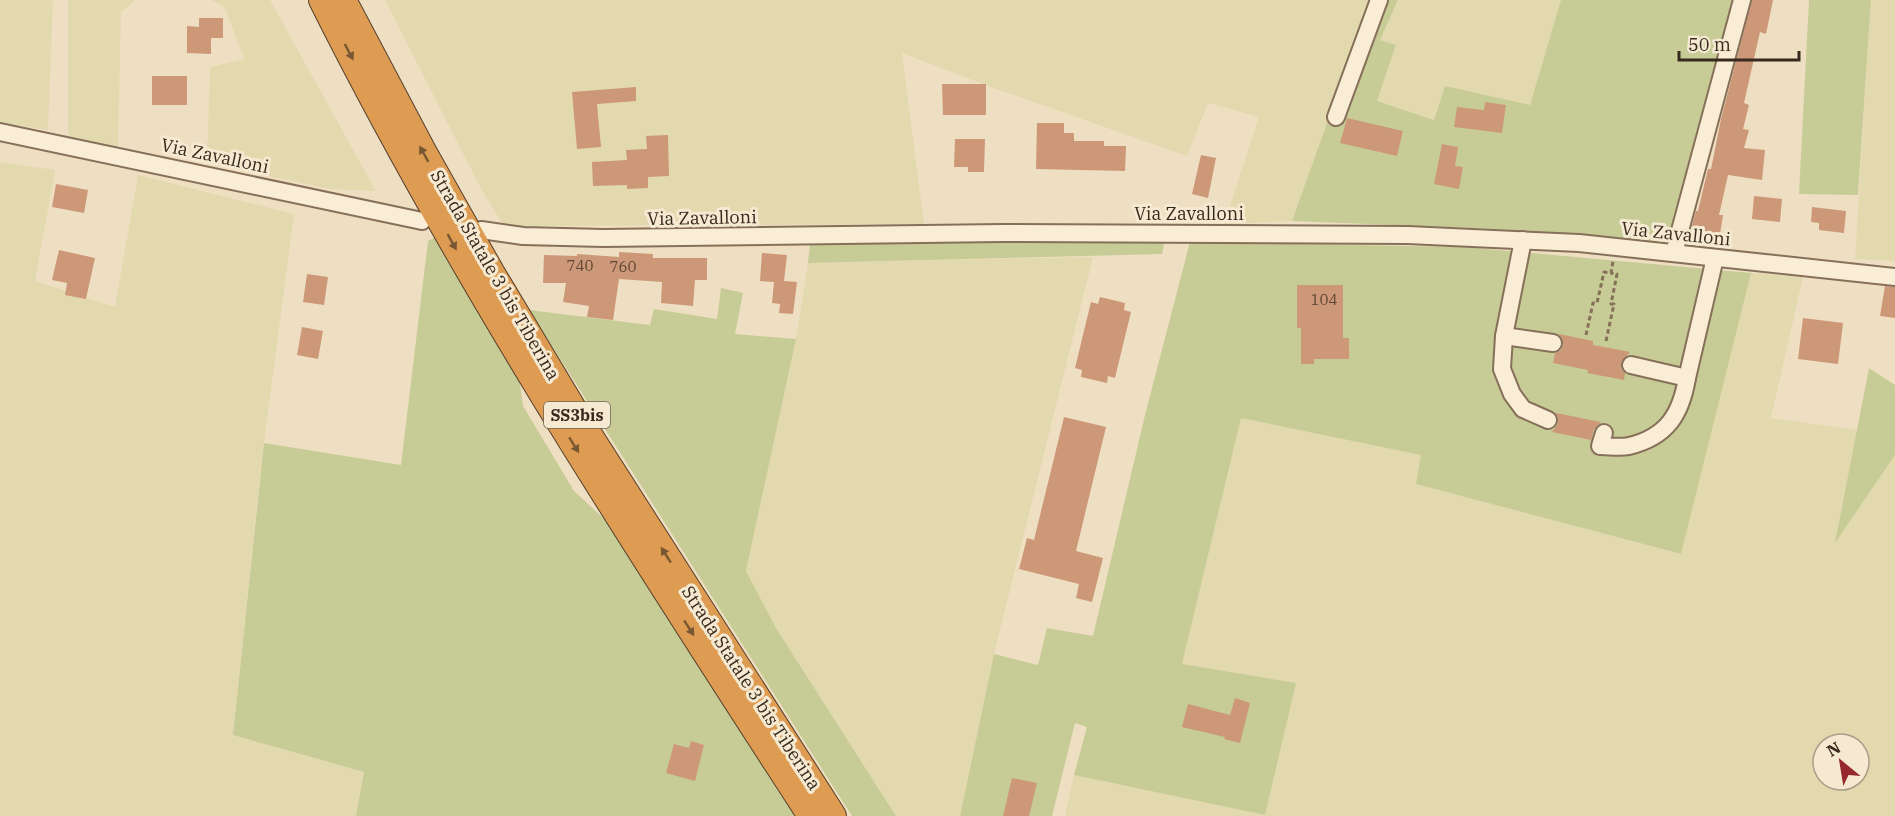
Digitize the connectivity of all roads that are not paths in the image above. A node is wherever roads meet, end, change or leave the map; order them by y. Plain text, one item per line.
1 (322, 0) edge
2 (343, 0) edge
3 (1379, 0) edge
4 (1742, 0) edge
5 (1336, 117) dead end
6 (0, 132) edge
7 (422, 221) dead end
8 (481, 230) dead end
9 (1523, 240) junction
10 (1674, 254) junction
11 (1715, 258) junction
12 (1895, 277) edge
13 (1504, 336) junction
14 (1552, 343) dead end
15 (1631, 365) dead end
16 (1687, 378) junction
17 (1548, 420) dead end
18 (1604, 433) dead end
19 (811, 816) edge
20 (833, 816) edge

1 -> 19 highway, Strada Statale 3 bis Tiberina / SS3bis
20 -> 2 highway, Strada Statale 3 bis Tiberina / SS3bis
3 - 5 street
4 - 10 street
6 - 7 street, Via Zavalloni
8 - 9 street, Via Zavalloni
9 - 10 street, Via Zavalloni
9 - 13 street
10 - 11 street, Via Zavalloni
11 - 12 street, Via Zavalloni
11 - 16 street
13 - 14 street
13 - 17 street
15 - 16 street
16 - 18 street

